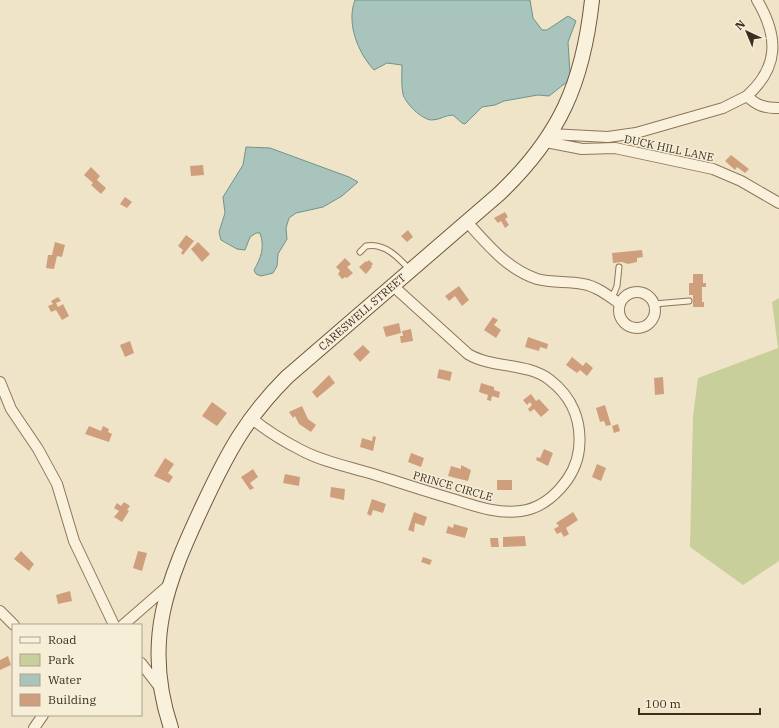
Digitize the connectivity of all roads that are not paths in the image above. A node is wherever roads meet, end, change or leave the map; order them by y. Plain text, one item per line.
1 (592, 0) edge
2 (758, 0) edge
3 (747, 96) junction
4 (779, 108) edge
5 (548, 138) junction
6 (779, 203) edge
7 (467, 222) junction
8 (360, 252) dead end
9 (619, 266) dead end
10 (410, 271) junction
11 (392, 285) junction
12 (616, 301) junction
13 (689, 301) dead end
14 (654, 304) junction
15 (0, 382) edge
16 (251, 418) junction
17 (169, 585) junction
18 (0, 611) edge
19 (13, 624) edge
20 (114, 624) edge
21 (124, 624) edge
22 (142, 664) edge
23 (161, 689) junction
24 (42, 716) edge
25 (34, 728) edge
26 (171, 728) edge

1 - 5 main road, CARESWELL STREET
2 - 3 street
3 - 4 street
3 - 5 street
5 - 6 street, DUCK HILL LANE
5 - 7 main road, CARESWELL STREET
7 - 10 main road, CARESWELL STREET
7 - 12 street
8 - 10 lane
9 - 12 lane
10 - 11 main road, CARESWELL STREET
11 - 16 main road, CARESWELL STREET
11 - 16 street, PRINCE CIRCLE
12 - 14 street
12 - 14 street
13 - 14 lane
15 - 20 street
16 - 17 main road, CARESWELL STREET
17 - 21 street, CARESWELL STREET
17 - 23 main road
18 - 19 street
22 - 23 street
23 - 26 main road
24 - 25 street

